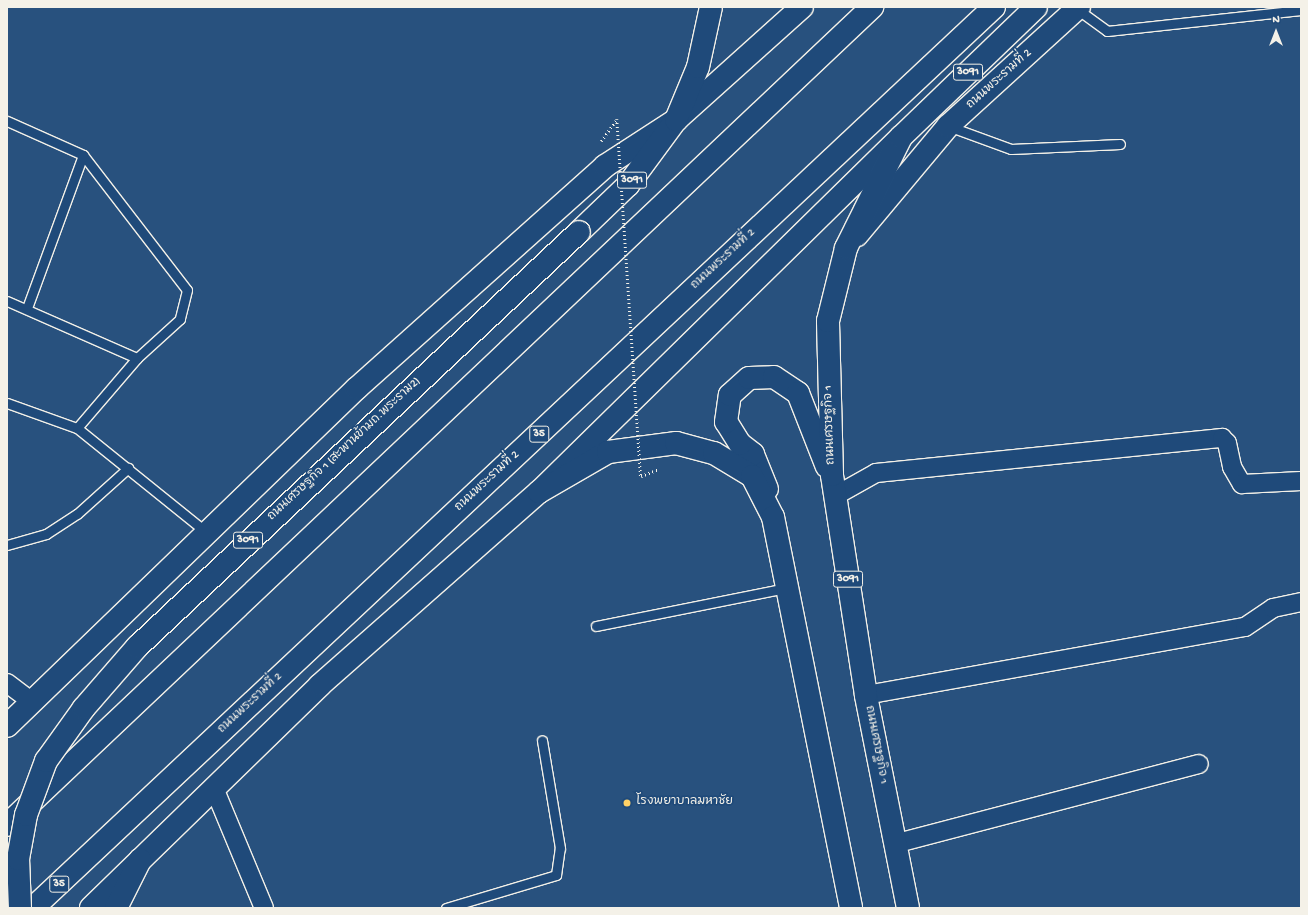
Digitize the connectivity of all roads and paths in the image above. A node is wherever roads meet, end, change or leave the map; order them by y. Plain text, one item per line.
1 (711, 7) edge
2 (802, 7) edge
3 (872, 7) edge
4 (994, 7) edge
5 (1036, 7) edge
6 (1078, 8) edge
7 (1301, 10) edge
8 (618, 119) dead end
9 (676, 120) junction
10 (7, 121) edge
11 (948, 126) junction
12 (901, 137) junction
13 (1120, 144) dead end
14 (83, 155) junction
15 (846, 248) junction
16 (7, 301) edge
17 (27, 308) junction
18 (137, 358) junction
19 (7, 403) edge
20 (77, 428) junction
21 (128, 468) junction
22 (641, 476) dead end
23 (1301, 481) edge
24 (835, 491) junction
25 (539, 492) junction
26 (773, 517) junction
27 (207, 533) junction
28 (7, 545) edge
29 (787, 588) junction
30 (1301, 602) edge
31 (596, 626) dead end
32 (7, 683) edge
33 (866, 695) junction
34 (32, 702) junction
35 (7, 726) edge
36 (542, 741) dead end
37 (1199, 764) dead end
38 (214, 788) junction
39 (7, 825) edge
40 (894, 844) junction
41 (140, 860) junction
42 (20, 908) edge
43 (34, 908) edge
44 (91, 908) edge
45 (116, 908) edge
46 (264, 908) edge
47 (446, 908) edge
48 (851, 908) edge
49 (908, 908) edge

1 - 9 main road, 3091
2 - 9 main road
3 - 39 main road
4 - 43 main road, ถนนพระรามที่ 2 / 35
5 - 12 main road, ถนนเศรษฐกิจ 1 / 3091
6 - 7 lane
6 - 11 main road, ถนนพระรามที่ 2
8 - 22 path, bridge
9 - 27 main road
9 - 42 main road, ถนนเศรษฐกิจ 1 (สะพานข้ามถ.พระราม2) / 3091, bridge
10 - 14 lane
11 - 13 lane
11 - 15 main road, ถนนพระรามที่ 2
12 - 15 main road, ถนนเศรษฐกิจ 1 / 3091
12 - 25 main road
14 - 17 lane
14 - 18 lane
15 - 24 main road, ถนนเศรษฐกิจ 1 / 3091
16 - 17 lane
17 - 18 lane
18 - 20 lane
19 - 20 lane
20 - 21 lane
21 - 27 lane
21 - 28 lane
23 - 24 street
24 - 26 main road
24 - 33 main road, ถนนเศรษฐกิจ 1 / 3091
25 - 26 main road
25 - 38 main road
26 - 29 main road
27 - 34 main road
29 - 31 lane
29 - 48 main road
30 - 33 street
32 - 34 street
33 - 40 main road, ถนนเศรษฐกิจ 1 / 3091
34 - 35 main road
36 - 47 lane
37 - 40 street
38 - 41 main road
38 - 46 street
40 - 49 main road, ถนนเศรษฐกิจ 1 / 3091
41 - 44 main road
41 - 45 main road

